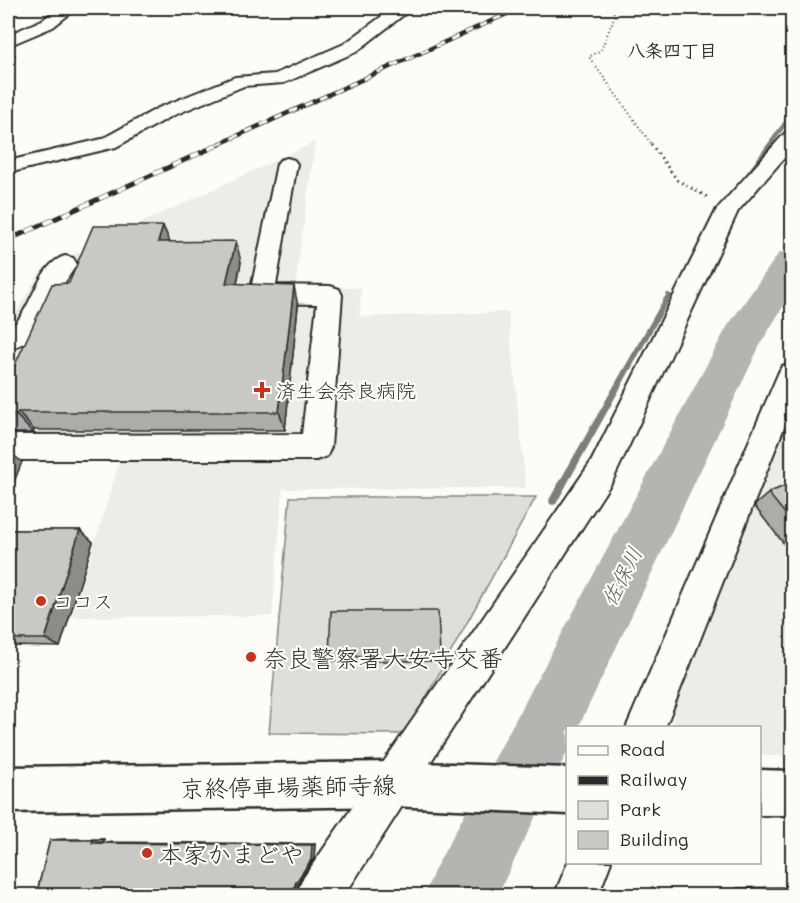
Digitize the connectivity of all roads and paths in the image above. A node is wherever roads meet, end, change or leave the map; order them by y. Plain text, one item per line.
1 (69, 8) edge
2 (408, 8) edge
3 (612, 8) edge
4 (8, 41) edge
5 (792, 137) edge
6 (287, 164) dead end
7 (8, 167) edge
8 (728, 209) junction
9 (65, 264) dead end
10 (8, 340) edge
11 (792, 374) edge
12 (8, 448) edge
13 (646, 726) edge
14 (406, 785) junction
15 (8, 790) edge
16 (566, 791) edge
17 (761, 793) edge
18 (792, 793) edge
19 (589, 864) edge
20 (318, 896) edge
21 (576, 896) edge

1 - 4 street
2 - 7 street
3 - 8 path
5 - 8 street
6 - 12 street
8 - 14 street
9 - 10 street
11 - 13 street
14 - 15 main road, 京終停車場薬師寺線
14 - 16 main road, 京終停車場薬師寺線
14 - 20 street
17 - 18 main road
19 - 21 street

